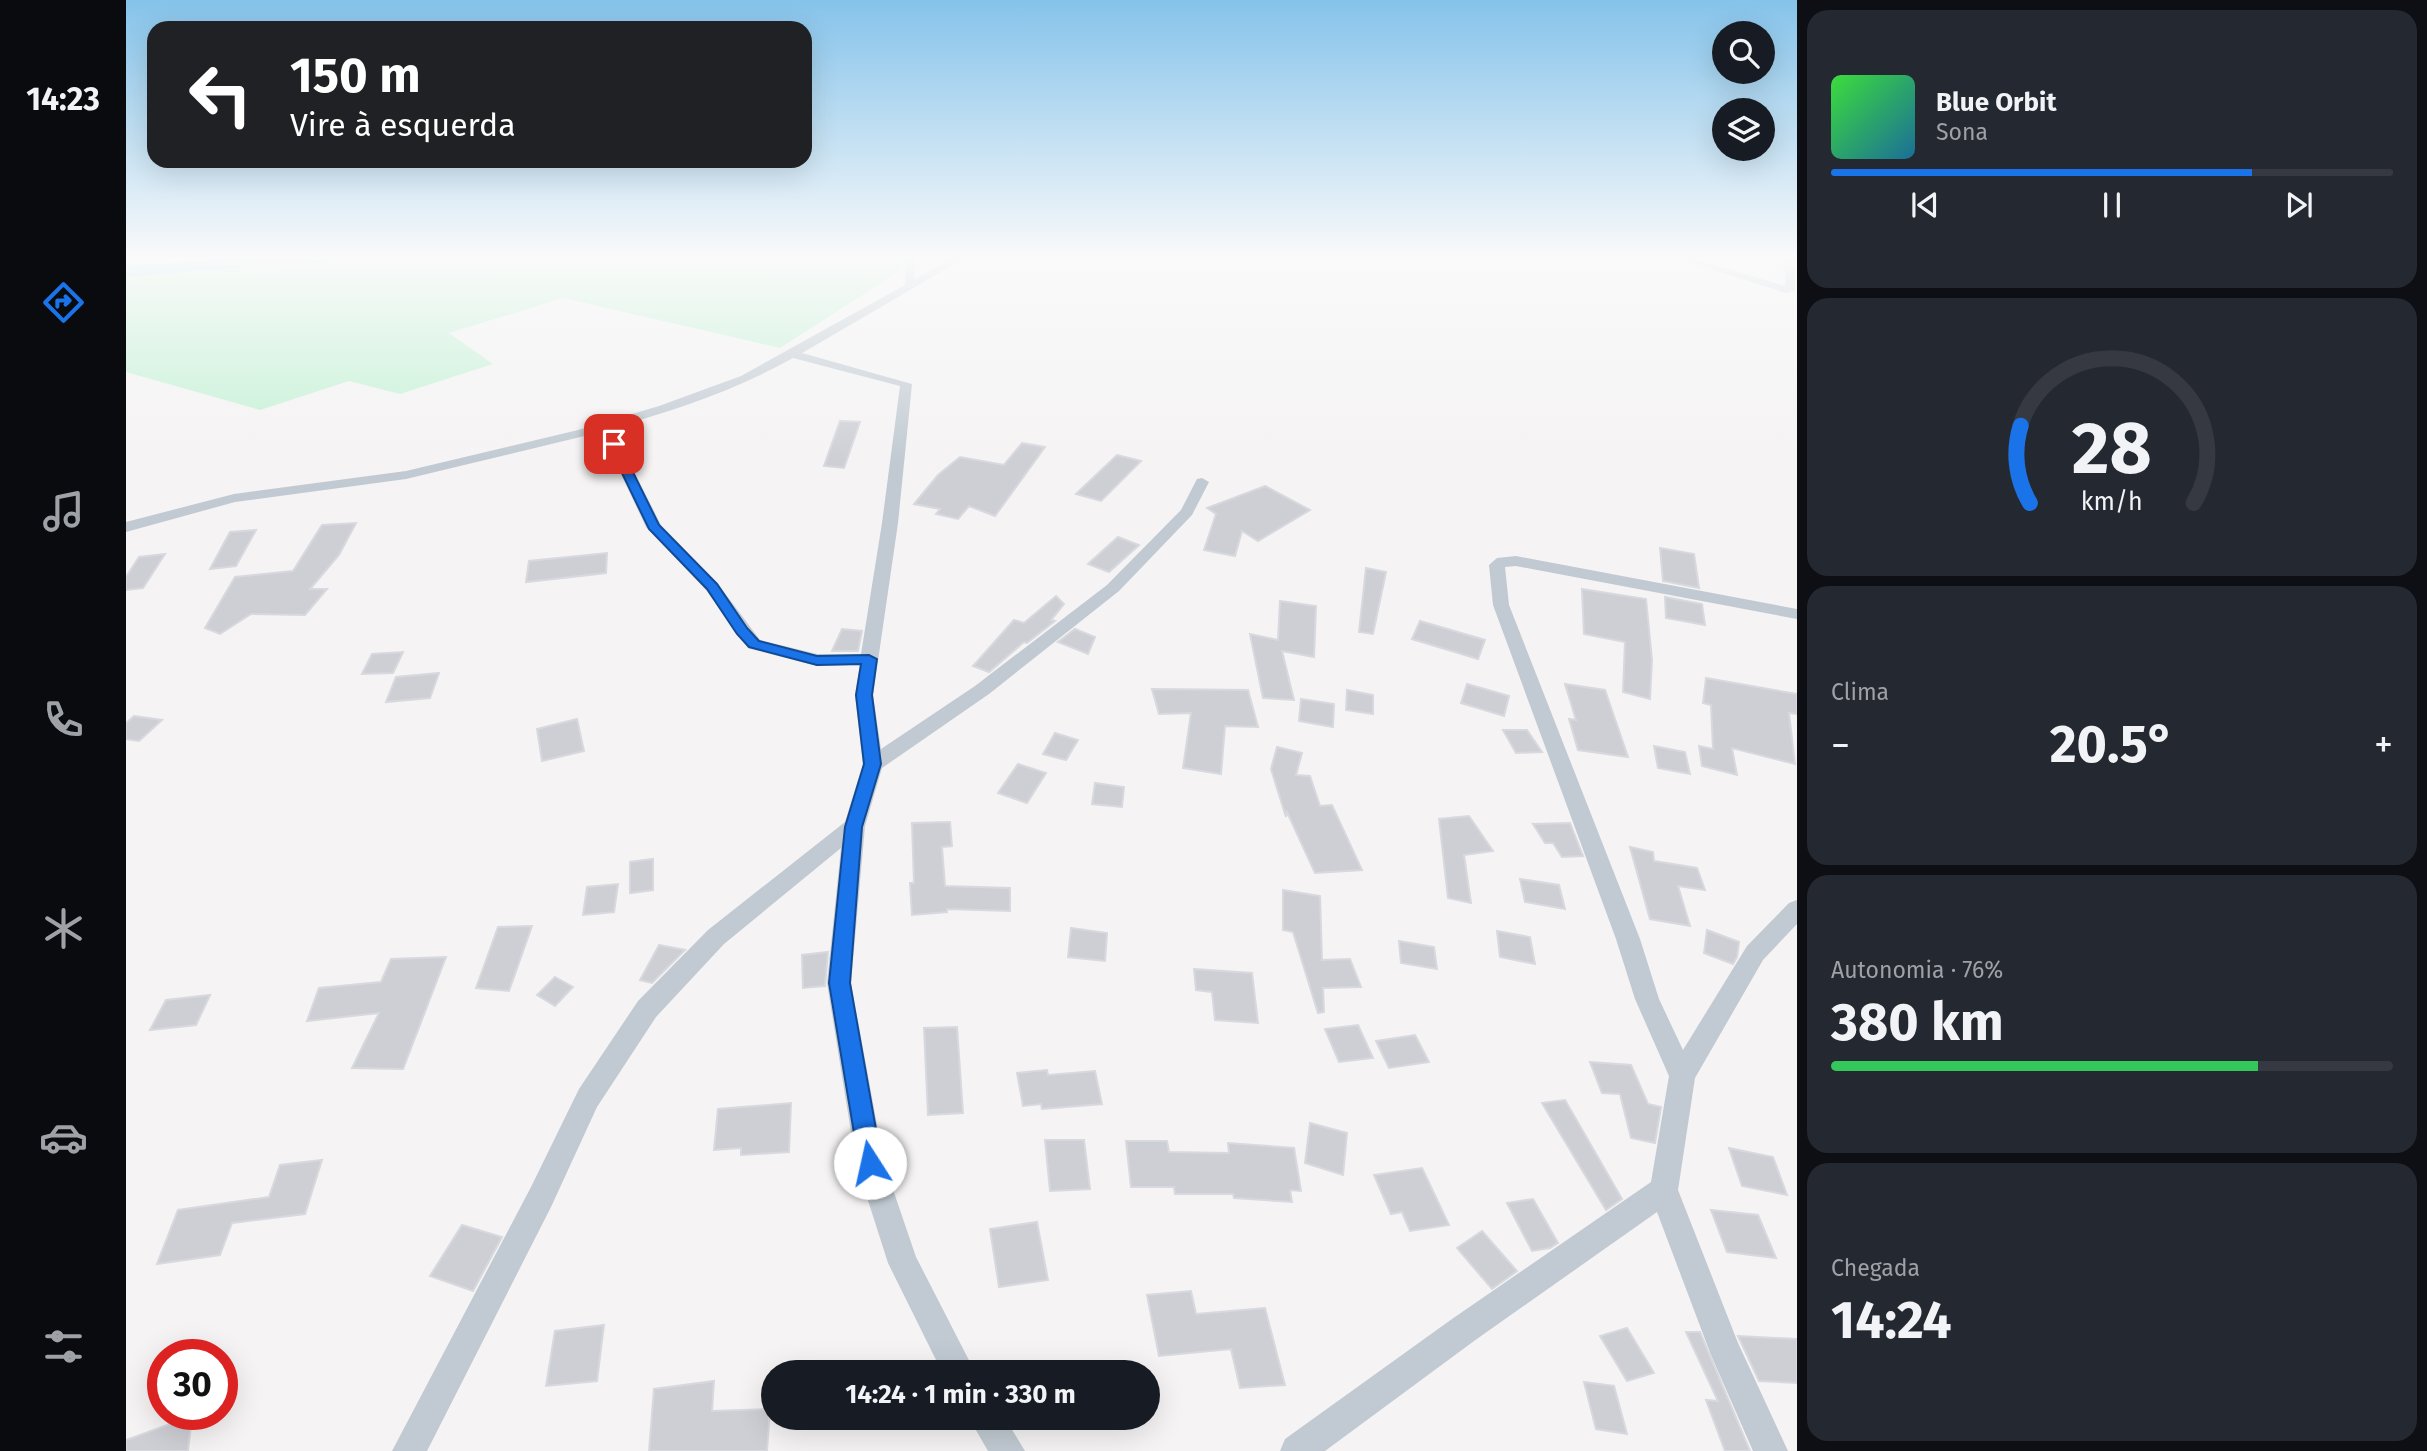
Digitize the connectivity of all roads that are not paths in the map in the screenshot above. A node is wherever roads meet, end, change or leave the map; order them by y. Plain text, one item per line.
1 (840, 326) edge
2 (792, 354) junction
3 (605, 427) junction
4 (1202, 482) dead end
5 (126, 527) edge
6 (1797, 614) edge
7 (869, 659) junction
8 (873, 764) junction
9 (854, 827) junction
10 (1797, 909) edge
11 (1682, 1076) junction
12 (1664, 1190) junction
13 (953, 1360) edge
14 (994, 1430) edge
15 (408, 1451) edge
16 (1008, 1451) edge
17 (1297, 1451) edge
18 (1771, 1451) edge

1 - 2 street
2 - 3 street
2 - 7 street
3 - 5 street
3 - 7 street
4 - 8 street
6 - 11 street
7 - 8 street
8 - 9 street
9 - 13 street
9 - 15 street
10 - 11 street
11 - 12 street
12 - 17 street
12 - 18 street
14 - 16 street

